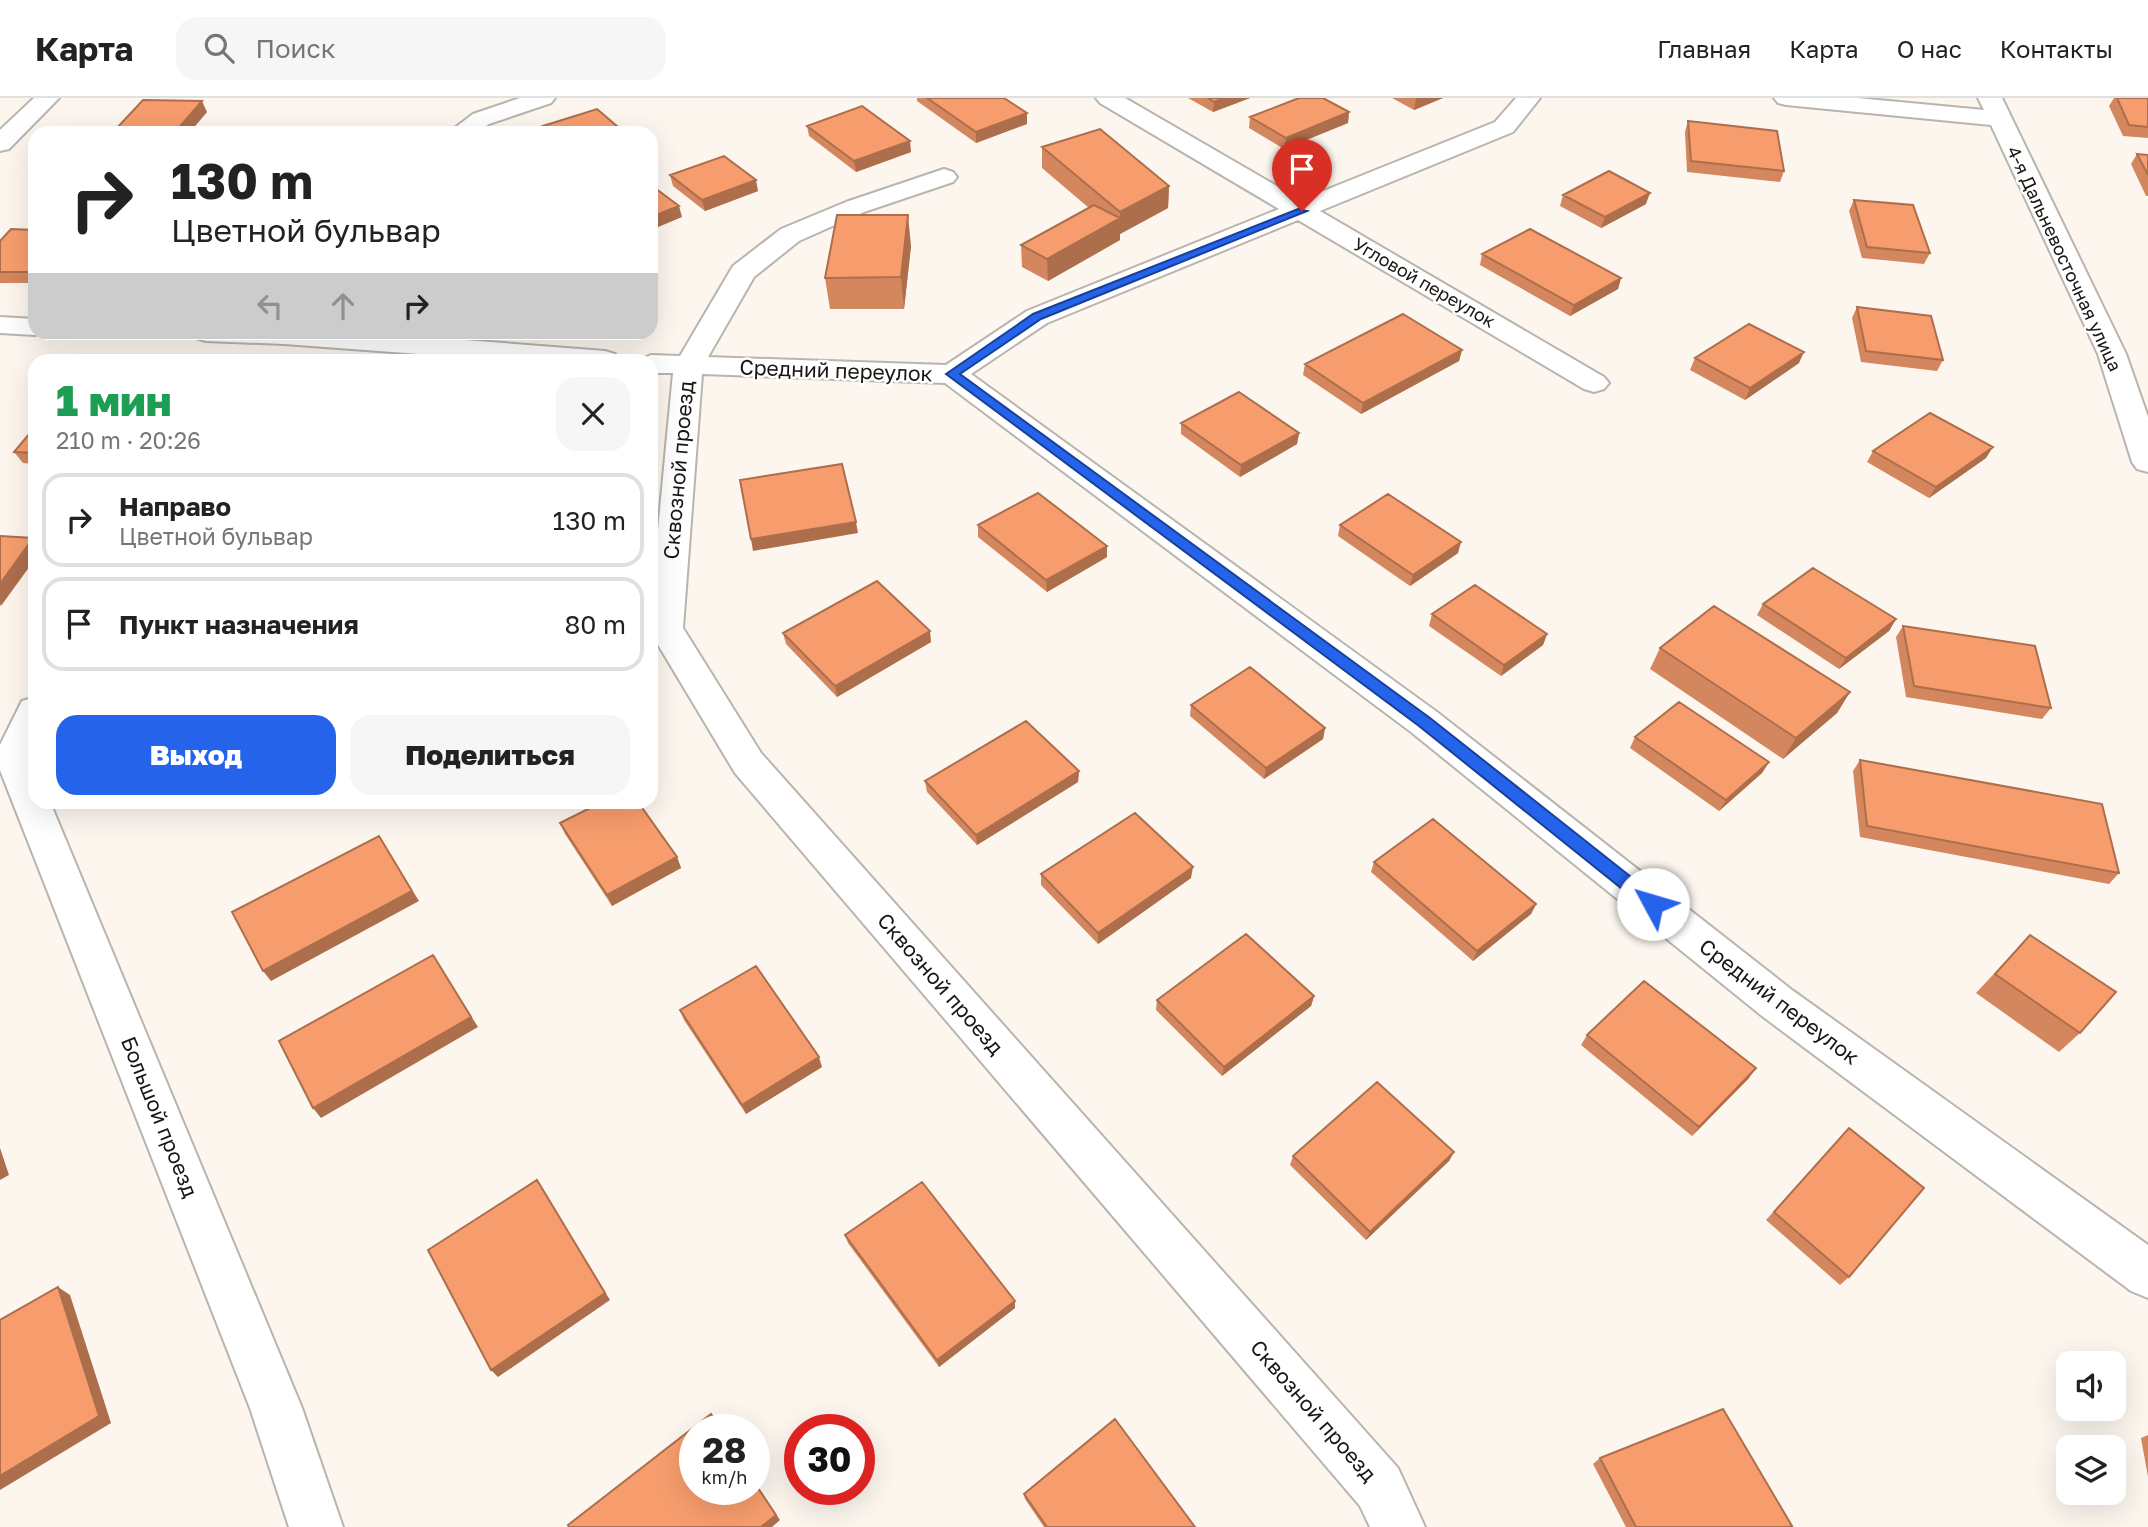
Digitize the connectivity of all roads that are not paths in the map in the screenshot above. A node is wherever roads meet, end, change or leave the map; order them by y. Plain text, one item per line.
1 (47, 98) edge
2 (543, 98) edge
3 (1108, 98) edge
4 (1528, 98) edge
5 (1786, 98) edge
6 (1994, 109) edge
7 (471, 126) edge
8 (0, 144) edge
9 (943, 177) dead end
10 (1302, 211) junction
11 (0, 326) edge
12 (28, 327) edge
13 (359, 340) edge
14 (532, 354) edge
15 (669, 366) edge
16 (952, 374) junction
17 (1594, 383) dead end
18 (2148, 462) edge
19 (28, 725) edge
20 (28, 793) edge
21 (34, 809) edge
22 (2148, 1274) edge
23 (316, 1527) edge
24 (1398, 1527) edge

1 - 8 street
2 - 7 street
3 - 10 street, Угловой переулок
4 - 10 street
5 - 6 street
6 - 18 street, 4-я Дальневосточная улица
9 - 15 street
10 - 16 street
10 - 17 street, Угловой переулок
11 - 12 street
13 - 14 street
15 - 16 street, Средний переулок
15 - 24 street, Сквозной проезд
16 - 22 street, Средний переулок
19 - 20 street, Большой проезд
21 - 23 street, Большой проезд

